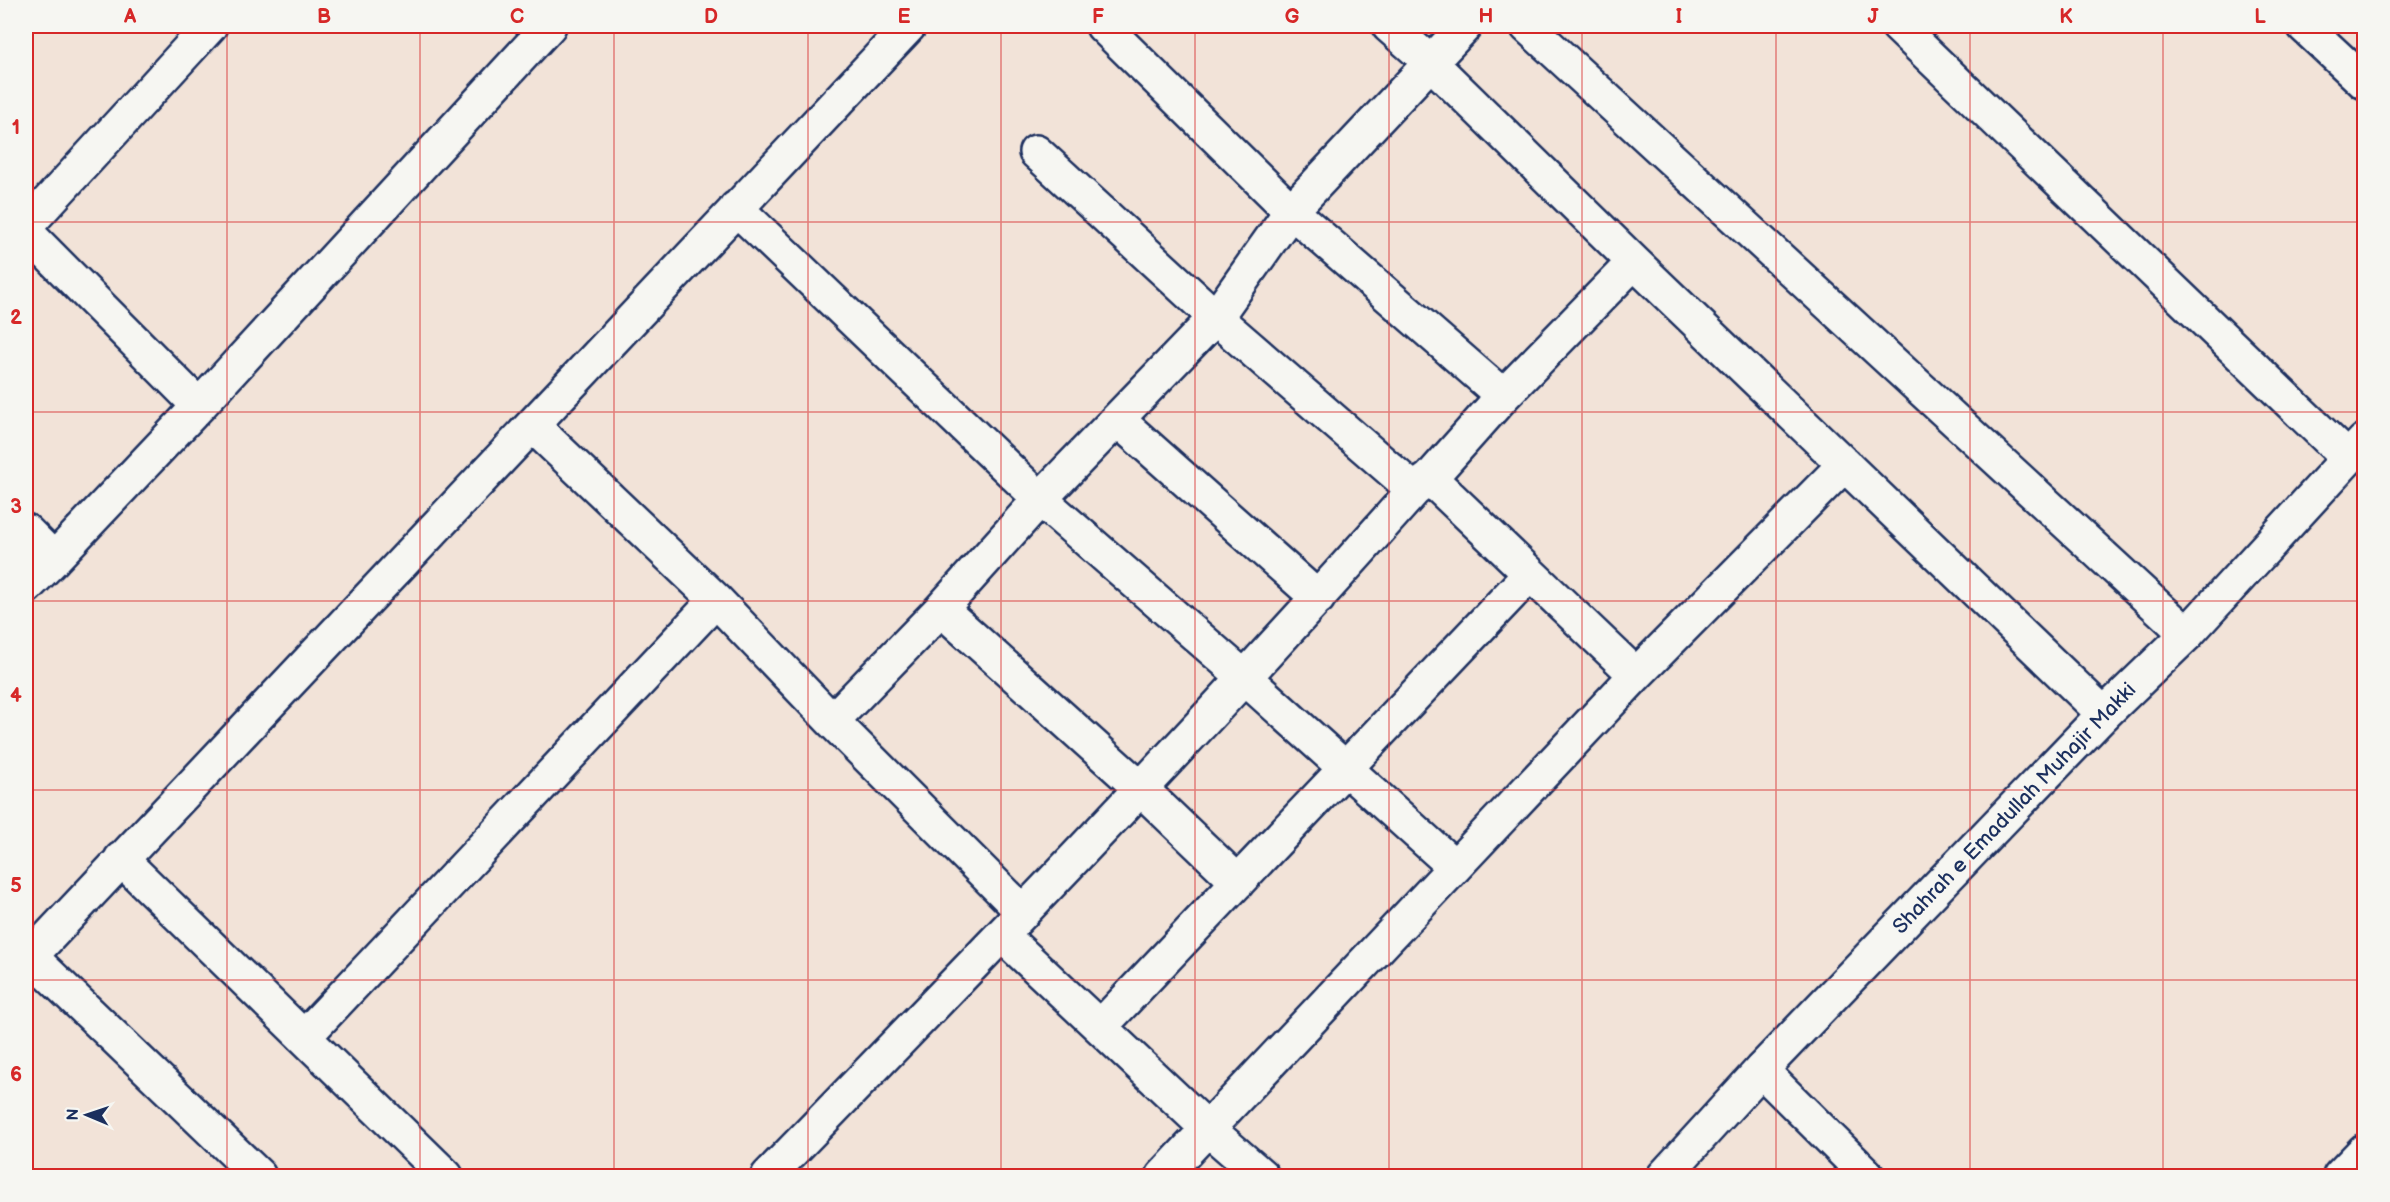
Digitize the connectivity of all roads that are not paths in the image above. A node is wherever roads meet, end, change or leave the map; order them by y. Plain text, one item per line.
1 (210, 26) edge
2 (549, 26) edge
3 (1103, 26) edge
4 (1389, 26) edge
5 (1465, 26) edge
6 (1527, 26) edge
7 (1898, 26) edge
8 (2304, 26) edge
9 (897, 30) edge
10 (1430, 62) junction
11 (2364, 82) edge
12 (1036, 152) dead end
13 (736, 208) junction
14 (1291, 211) junction
15 (26, 226) edge
16 (26, 232) edge
17 (1634, 262) junction
18 (1216, 317) junction
19 (1503, 396) junction
20 (199, 406) junction
21 (1118, 420) junction
22 (532, 425) junction
23 (2356, 449) edge
24 (1845, 464) junction
25 (1422, 484) junction
26 (1040, 499) junction
27 (26, 531) edge
28 (54, 559) junction
29 (1530, 574) junction
30 (26, 587) edge
31 (1318, 598) junction
32 (716, 600) junction
33 (941, 609) junction
34 (2187, 634) junction
35 (1636, 675) junction
36 (1244, 677) junction
37 (2104, 714) junction
38 (832, 721) junction
39 (1346, 769) junction
40 (1140, 788) junction
41 (121, 859) junction
42 (1455, 867) junction
43 (1239, 882) junction
44 (1013, 923) junction
45 (28, 958) edge
46 (1100, 1027) junction
47 (304, 1037) junction
48 (1761, 1070) junction
49 (1208, 1129) junction
50 (260, 1176) edge
51 (446, 1176) edge
52 (768, 1176) edge
53 (1163, 1176) edge
54 (1262, 1176) edge
55 (1664, 1176) edge
56 (1868, 1176) edge

1 - 15 street
2 - 20 street
3 - 14 street
4 - 10 street
5 - 10 street
6 - 34 street
7 - 23 street
8 - 11 street
9 - 13 street
10 - 14 street
10 - 17 street
12 - 18 street
13 - 22 street
13 - 26 street
14 - 18 street
14 - 19 street
16 - 20 street
17 - 19 street
17 - 24 street
18 - 21 street
18 - 25 street
19 - 25 street
20 - 28 street
21 - 26 street
21 - 31 street
22 - 32 street
22 - 41 street
23 - 34 street, Shahrah e Emadullah Muhajir Makki
24 - 35 street
24 - 37 street
25 - 29 street
25 - 31 street
26 - 33 street
26 - 36 street
27 - 28 street
28 - 30 street
29 - 35 street
29 - 39 street
31 - 36 street
32 - 38 street
32 - 47 street
33 - 38 street
33 - 40 street
34 - 37 street, Shahrah e Emadullah Muhajir Makki
35 - 42 street
36 - 39 street
36 - 40 street
37 - 48 street, Shahrah e Emadullah Muhajir Makki
38 - 44 street
39 - 42 street
39 - 43 street
40 - 43 street
40 - 44 street
41 - 45 street
41 - 47 street
42 - 49 street
43 - 46 street
44 - 46 street
44 - 52 street
45 - 50 street
46 - 49 street
47 - 51 street
48 - 55 street, Shahrah e Emadullah Muhajir Makki
48 - 56 street
49 - 53 street
49 - 54 street

